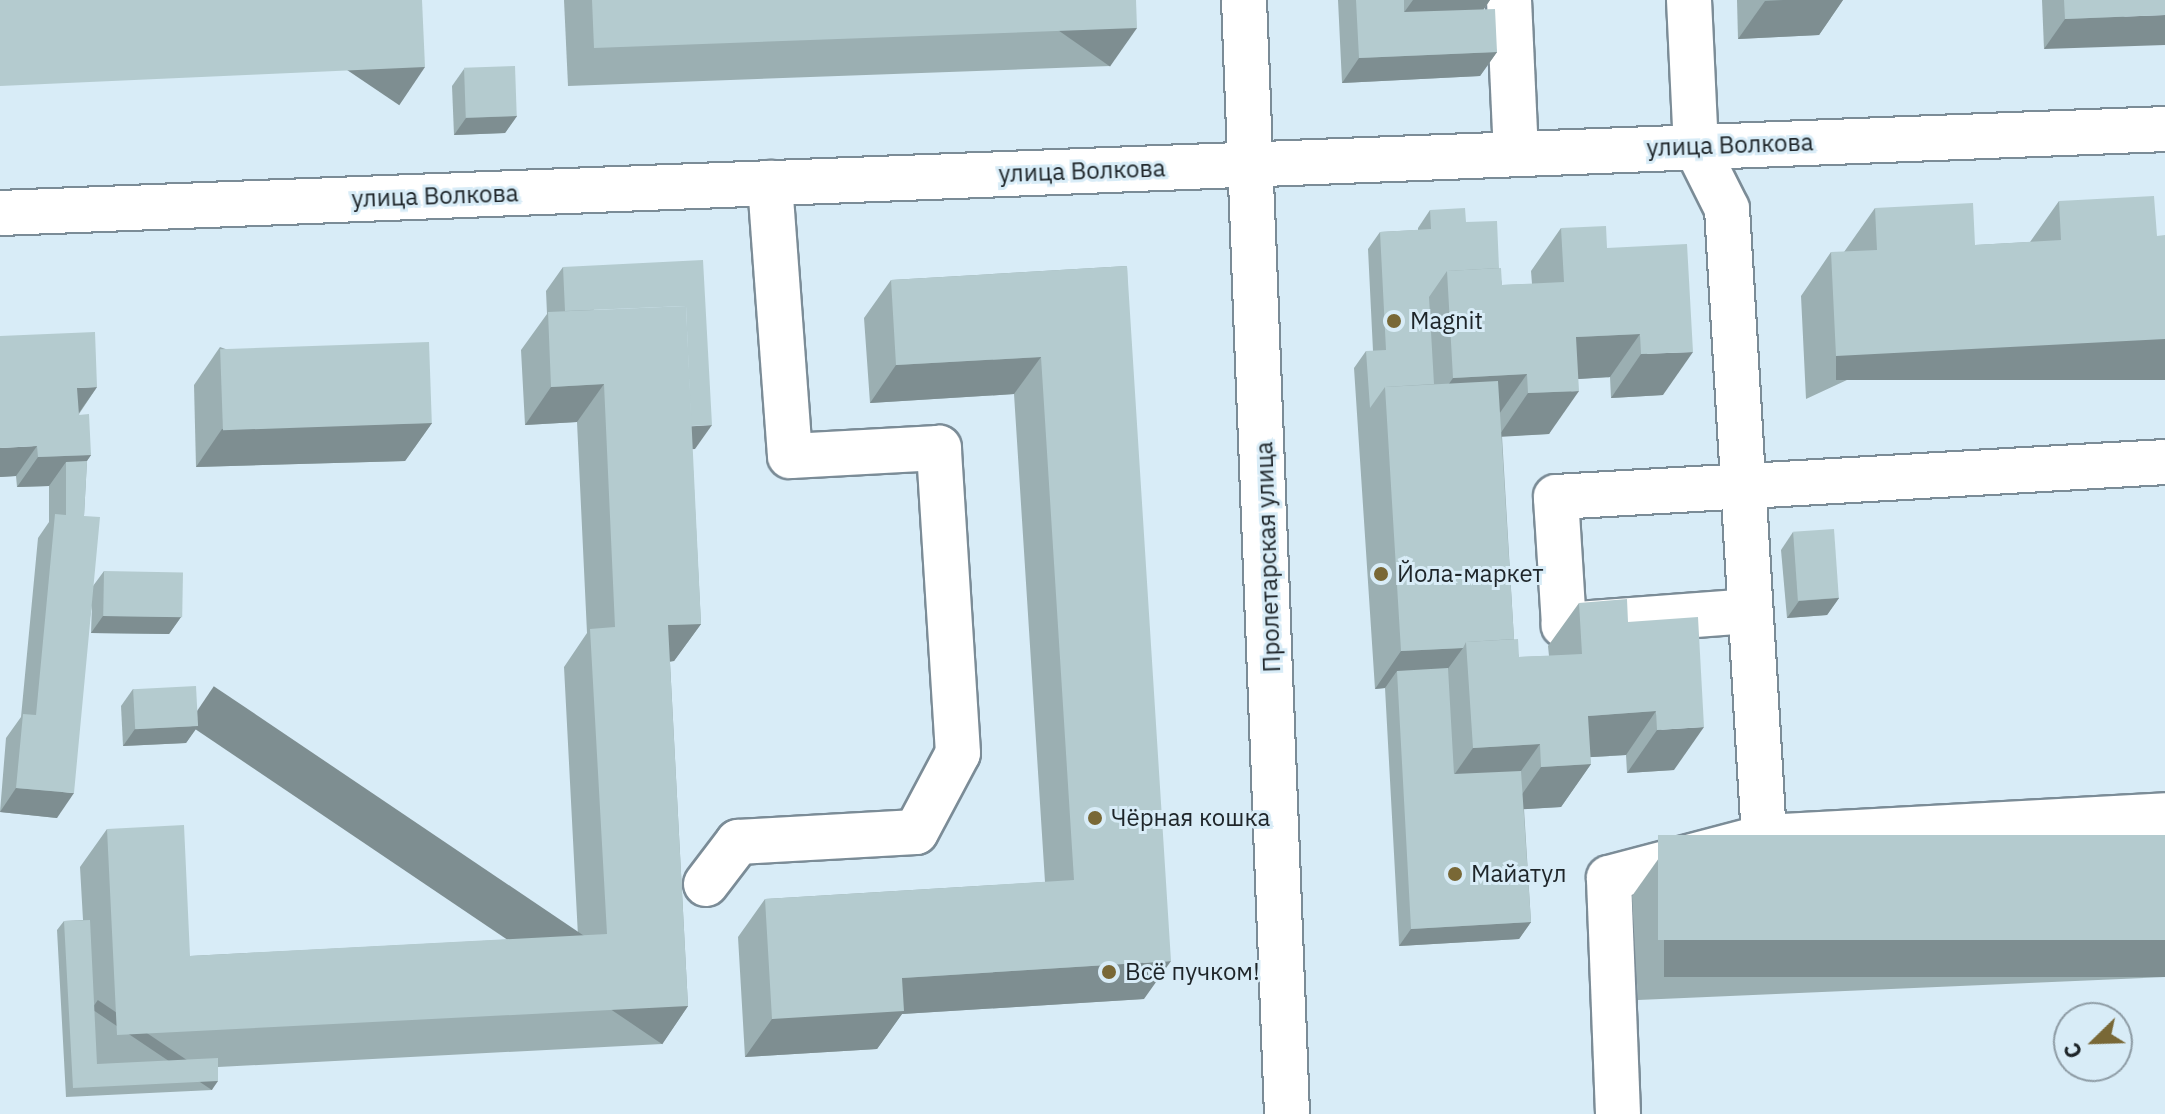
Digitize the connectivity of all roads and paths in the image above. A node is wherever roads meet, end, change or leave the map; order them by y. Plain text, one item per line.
1 (1244, 0) edge
2 (1509, 0) edge
3 (1689, 0) edge
4 (2165, 129) edge
5 (1696, 147) junction
6 (1516, 154) junction
7 (1255, 164) junction
8 (770, 183) junction
9 (0, 213) edge
10 (2165, 462) edge
11 (1743, 485) junction
12 (1750, 611) junction
13 (2165, 815) edge
14 (1764, 837) junction
15 (706, 884) dead end
16 (1287, 1114) edge
17 (1618, 1114) edge

1 - 7 street, Пролетарская улица
2 - 6 street
3 - 5 street
4 - 5 street, улица Волкова
5 - 6 street, улица Волкова
5 - 11 street
6 - 7 street, улица Волкова
7 - 8 street, улица Волкова
7 - 16 street, Пролетарская улица
8 - 9 street, улица Волкова
8 - 15 street
10 - 11 street
11 - 12 street
11 - 12 street
12 - 14 street
13 - 14 street
14 - 17 street

